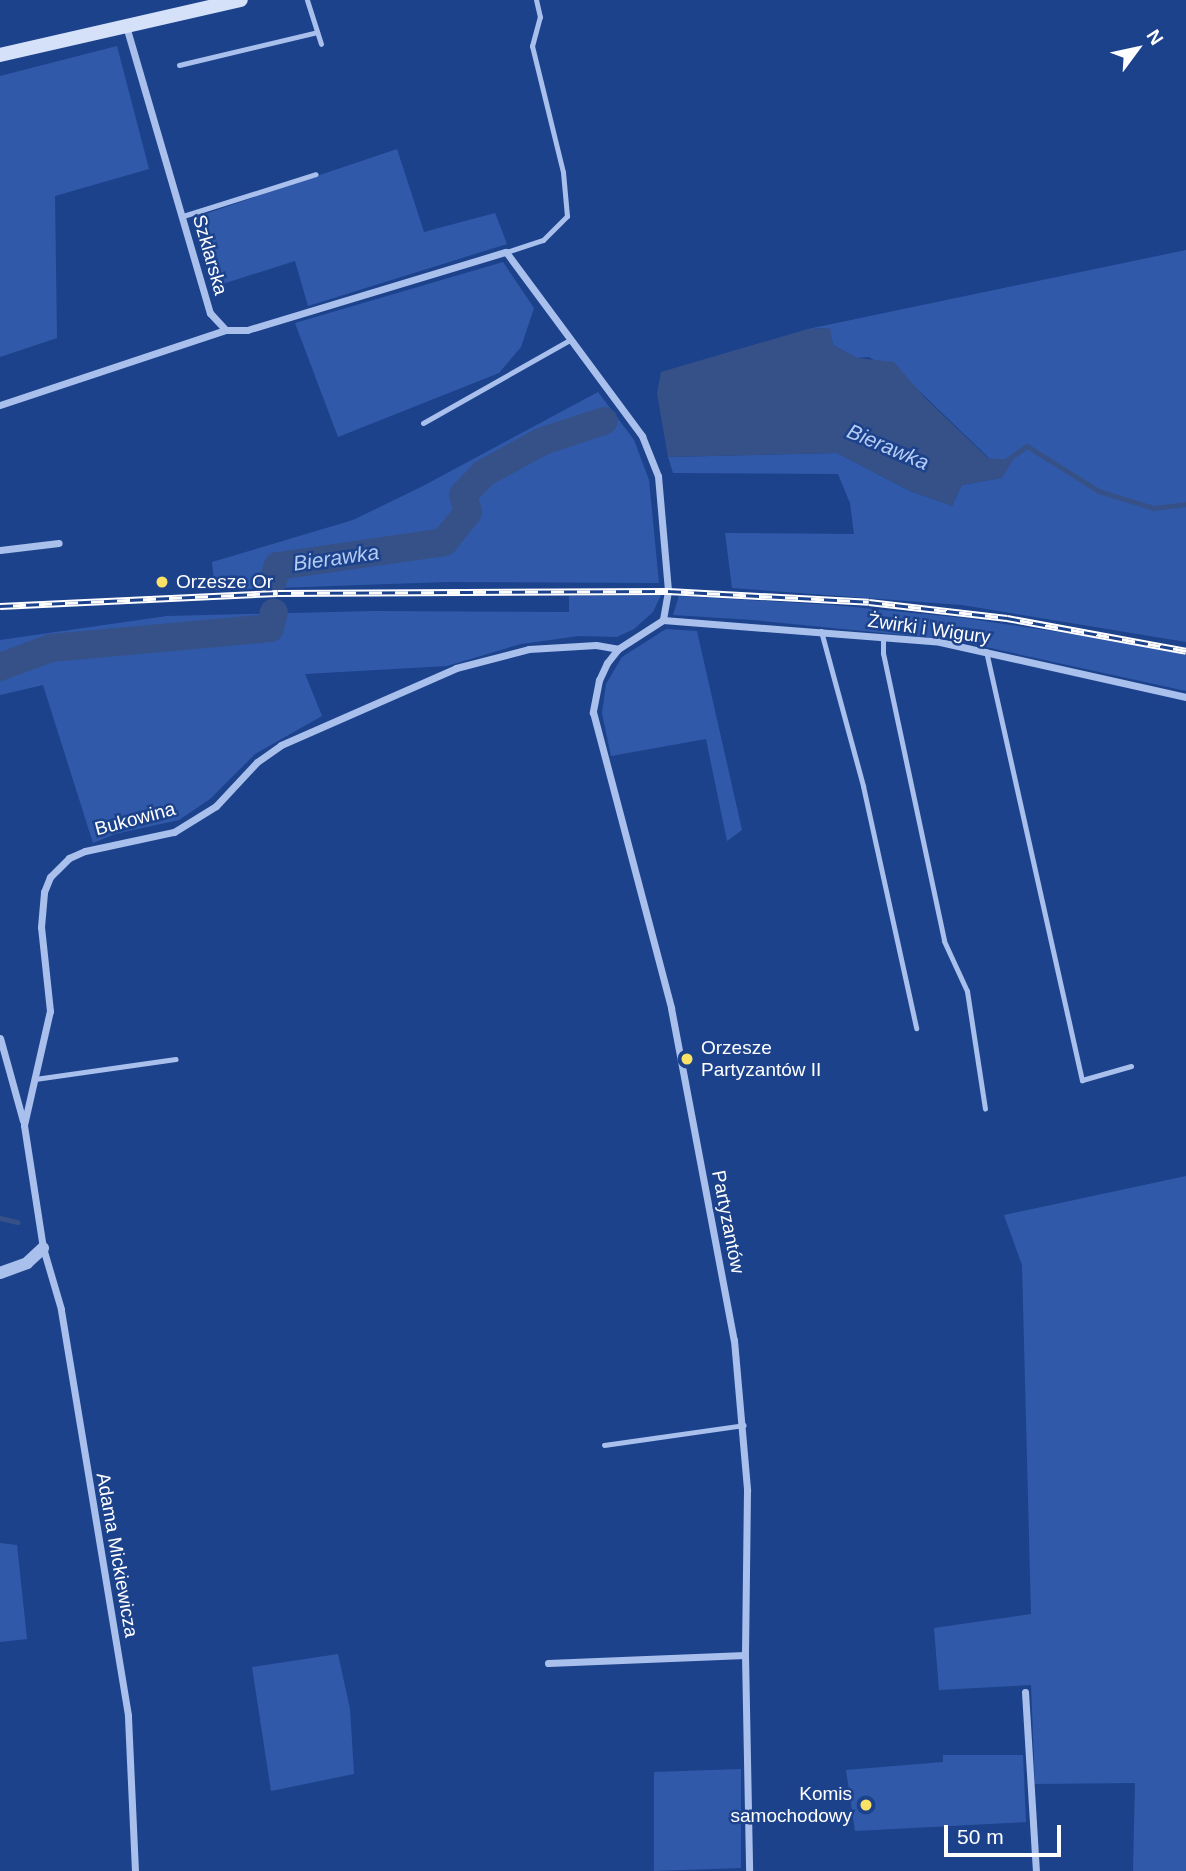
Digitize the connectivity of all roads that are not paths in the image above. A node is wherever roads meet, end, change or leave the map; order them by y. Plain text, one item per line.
1 (240, 0) edge
2 (307, 0) edge
3 (536, 0) edge
4 (126, 26) junction
5 (317, 32) junction
6 (321, 44) dead end
7 (0, 55) edge
8 (180, 65) dead end
9 (316, 174) dead end
10 (183, 216) junction
11 (506, 252) junction
12 (226, 330) junction
13 (570, 340) junction
14 (0, 405) edge
15 (423, 423) dead end
16 (59, 543) dead end
17 (0, 550) edge
18 (663, 620) junction
19 (821, 631) junction
20 (883, 637) junction
21 (618, 649) junction
22 (986, 652) junction
23 (1186, 697) edge
24 (916, 1028) dead end
25 (0, 1038) edge
26 (176, 1059) dead end
27 (1131, 1066) dead end
28 (36, 1079) junction
29 (985, 1109) dead end
30 (24, 1125) junction
31 (43, 1248) junction
32 (0, 1273) edge
33 (744, 1425) junction
34 (604, 1445) dead end
35 (744, 1655) junction
36 (548, 1663) dead end
37 (1025, 1692) dead end
38 (135, 1871) edge
39 (749, 1871) edge
40 (1036, 1871) edge

1 - 4 main road
2 - 5 lane
3 - 11 lane
4 - 7 main road
4 - 10 street, Szklarska
5 - 6 lane
5 - 8 lane
9 - 10 lane
10 - 12 street, Szklarska
11 - 12 street
11 - 13 street
12 - 14 street
13 - 15 lane
13 - 18 street
16 - 17 street
18 - 19 street, Żwirki i Wigury
18 - 21 street, Partyzantów
19 - 20 street, Żwirki i Wigury
19 - 24 lane
20 - 22 street, Żwirki i Wigury
20 - 29 lane
21 - 28 street, Bukowina
21 - 33 street, Partyzantów
22 - 23 street, Żwirki i Wigury
22 - 27 lane
25 - 30 street
26 - 28 lane
28 - 30 street, Bukowina
30 - 31 street, Bukowina
31 - 32 street
31 - 38 street, Adama Mickiewicza
33 - 34 lane
33 - 35 street, Partyzantów
35 - 36 street
35 - 39 street, Partyzantów
37 - 40 street

